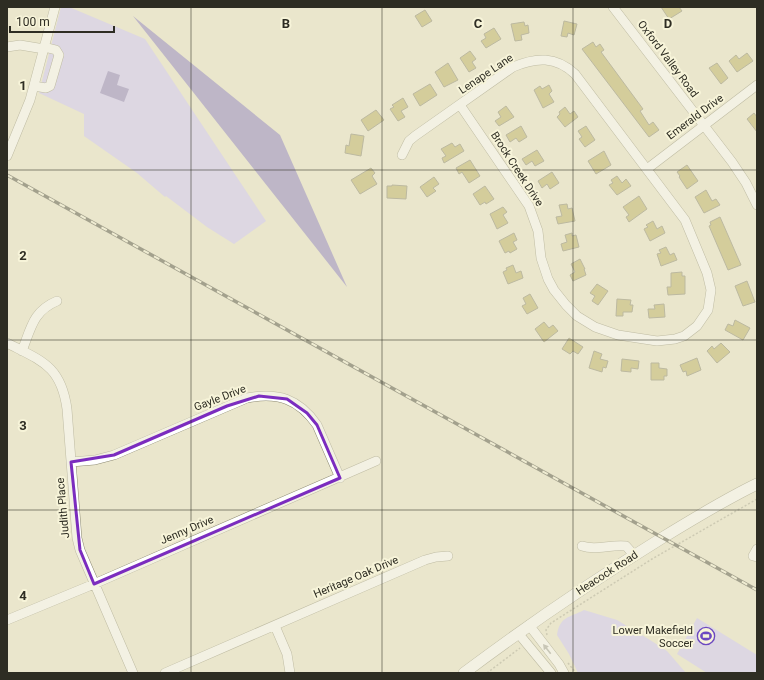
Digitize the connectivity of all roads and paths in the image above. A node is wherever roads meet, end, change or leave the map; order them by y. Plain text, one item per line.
1 (55, 7) edge
2 (613, 7) edge
3 (7, 47) edge
4 (44, 48) junction
5 (757, 85) edge
6 (34, 86) junction
7 (460, 106) junction
8 (704, 125) junction
9 (402, 154) dead end
10 (7, 156) edge
11 (647, 169) junction
12 (757, 205) edge
13 (57, 301) dead end
14 (7, 344) edge
15 (7, 347) edge
16 (22, 351) junction
17 (376, 461) dead end
18 (71, 462) junction
19 (340, 478) junction
20 (757, 484) edge
21 (757, 499) edge
22 (582, 546) dead end
23 (757, 549) edge
24 (634, 555) junction
25 (448, 556) dead end
26 (757, 558) edge
27 (94, 584) junction
28 (7, 620) edge
29 (529, 625) junction
30 (275, 626) junction
31 (518, 633) junction
32 (550, 640) dead end
33 (526, 649) dead end
34 (133, 673) edge
35 (165, 673) edge
36 (290, 673) edge
37 (464, 673) edge
38 (487, 673) edge
39 (551, 673) edge
40 (564, 673) edge

1 - 4 street
2 - 8 street, Oxford Valley Road
3 - 4 street
4 - 6 street
4 - 6 street
5 - 8 street, Emerald Drive
6 - 10 street
7 - 9 street, Lenape Lane
7 - 11 street, Lenape Lane
7 - 11 street, Brock Creek Drive
8 - 11 street, Emerald Drive
8 - 12 street, Oxford Valley Road
13 - 16 street
14 - 16 street, Judith Place
15 - 16 street, Judith Place
16 - 18 street, Judith Place
17 - 19 street, Jenny Drive
18 - 19 street, Gayle Drive
18 - 27 street, Judith Place
19 - 27 street, Jenny Drive
20 - 24 main road, Heacock Road
21 - 32 path
22 - 24 street
23 - 26 street
24 - 29 main road, Heacock Road
25 - 30 street, Heritage Oak Drive
27 - 28 street, Jenny Drive
27 - 34 street, Judith Place
29 - 31 main road, Heacock Road
40 -> 29 street
30 - 35 street, Heritage Oak Drive
30 - 36 street
31 - 37 main road, Heacock Road
31 - 39 street
33 - 38 path

